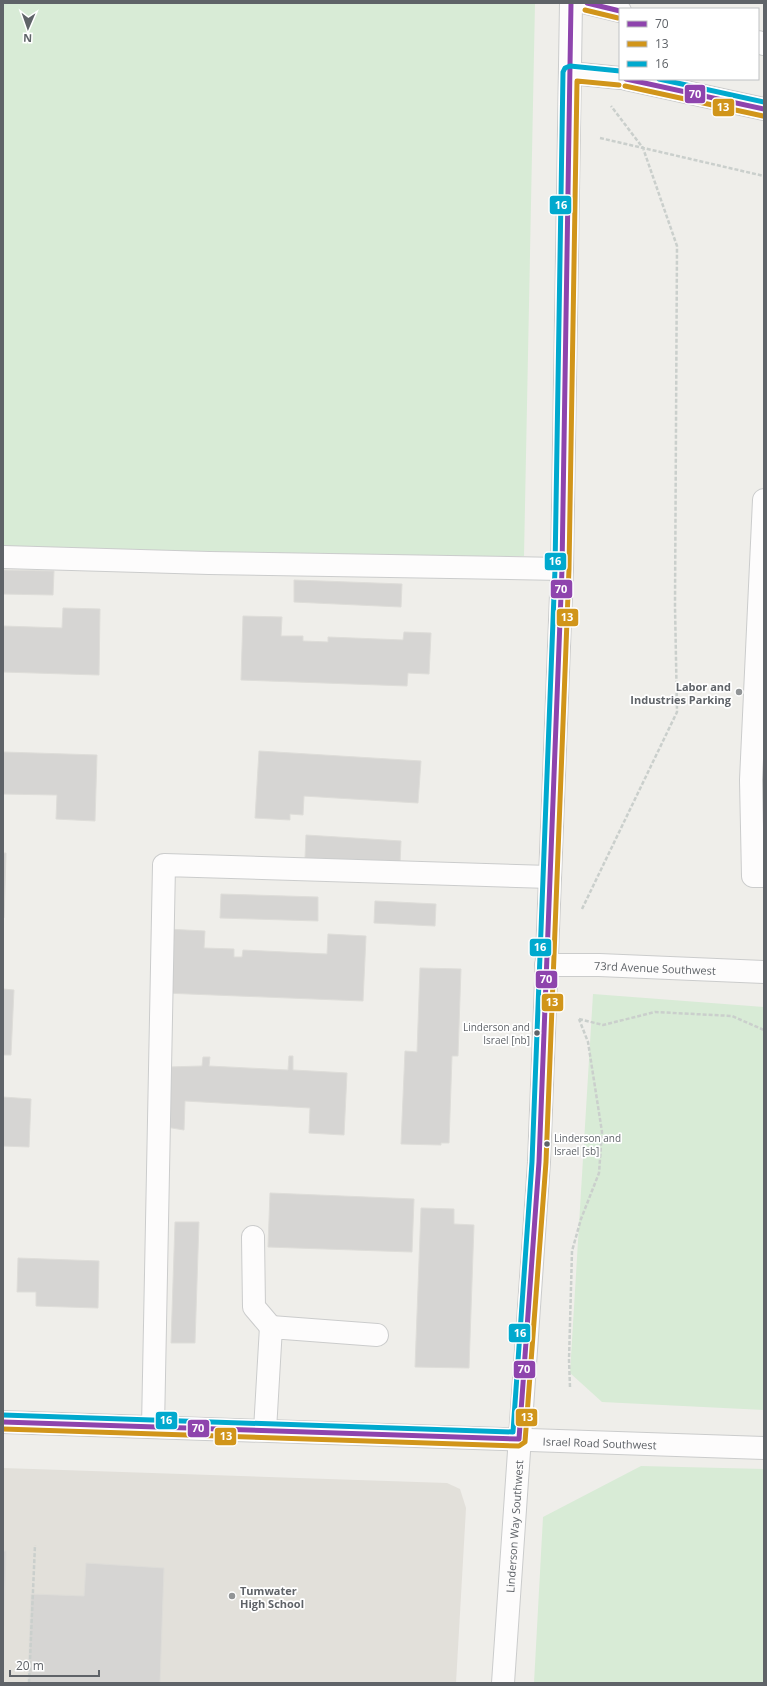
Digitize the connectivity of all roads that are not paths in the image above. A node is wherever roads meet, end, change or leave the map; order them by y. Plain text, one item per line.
1 (571, 3) edge
2 (587, 3) edge
3 (619, 11) edge
4 (570, 73) junction
5 (619, 78) edge
6 (631, 80) edge
7 (764, 109) edge
8 (764, 500) edge
9 (3, 557) edge
10 (562, 569) junction
11 (764, 876) edge
12 (550, 877) junction
13 (546, 965) junction
14 (764, 972) edge
15 (253, 1237) dead end
16 (271, 1327) junction
17 (377, 1335) dead end
18 (3, 1422) edge
19 (153, 1427) junction
20 (265, 1430) junction
21 (519, 1439) junction
22 (764, 1448) edge
23 (503, 1683) edge

1 - 4 street, Linderson Way Southwest
2 - 3 street
4 - 5 street
4 - 10 street, Linderson Way Southwest
6 - 7 street
8 - 11 street
9 - 10 street
10 - 12 street, Linderson Way Southwest
12 - 13 street, Linderson Way Southwest
12 - 19 street
13 - 14 street, 73rd Avenue Southwest
13 - 21 street, Linderson Way Southwest
15 - 16 street
16 - 17 street
16 - 20 street
18 - 19 street, Israel Road Southwest
19 - 20 street, Israel Road Southwest
20 - 21 street, Israel Road Southwest
21 - 22 street, Israel Road Southwest
21 - 23 street, Linderson Way Southwest

